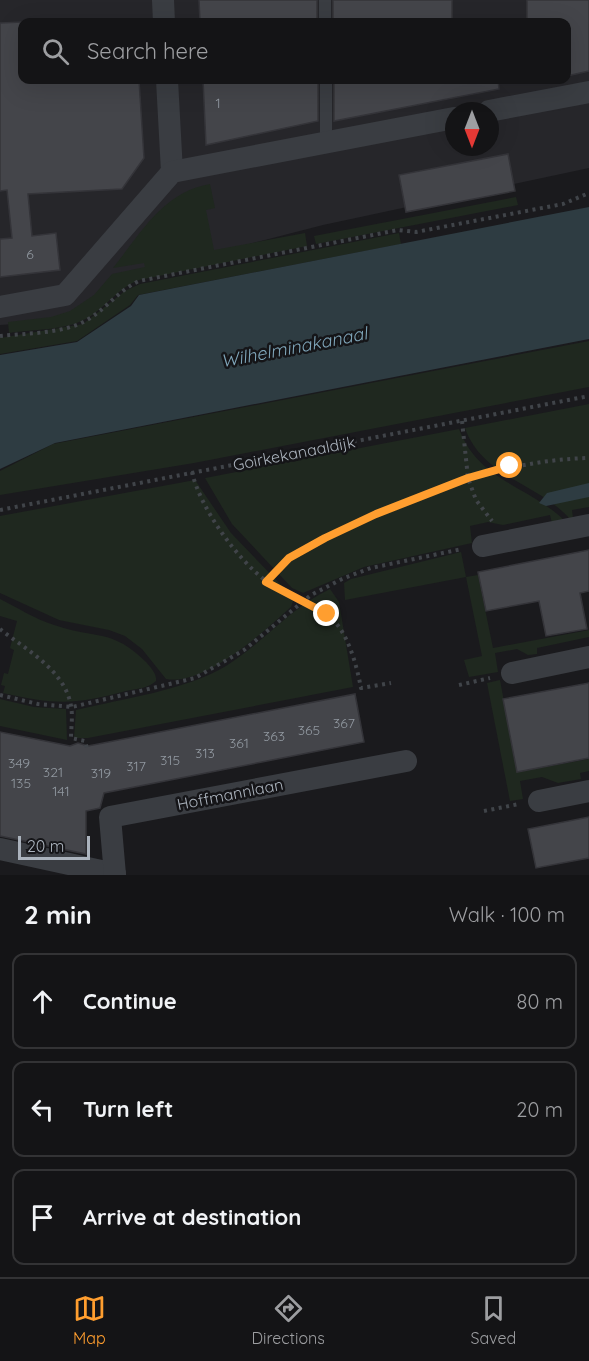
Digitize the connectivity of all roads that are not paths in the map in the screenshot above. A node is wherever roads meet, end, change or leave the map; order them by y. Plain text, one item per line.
1 (163, 0) edge
2 (325, 0) edge
3 (164, 18) edge
4 (325, 18) edge
5 (167, 84) edge
6 (326, 84) edge
7 (589, 92) edge
8 (499, 109) edge
9 (445, 120) edge
10 (326, 142) junction
11 (172, 172) junction
12 (0, 307) edge
13 (589, 525) edge
14 (493, 544) road end
15 (589, 657) edge
16 (512, 673) road end
17 (406, 761) dead end
18 (589, 790) edge
19 (539, 801) road end
20 (0, 849) edge
21 (115, 874) edge

1 - 3 street
2 - 4 lane
5 - 11 street
6 - 10 lane
7 - 8 street
9 - 10 street
10 - 11 street
11 - 12 street
13 - 14 street
15 - 16 street
17 - 21 street, Hoffmannlaan
18 - 19 street
20 - 21 street, Hoffmannlaan

